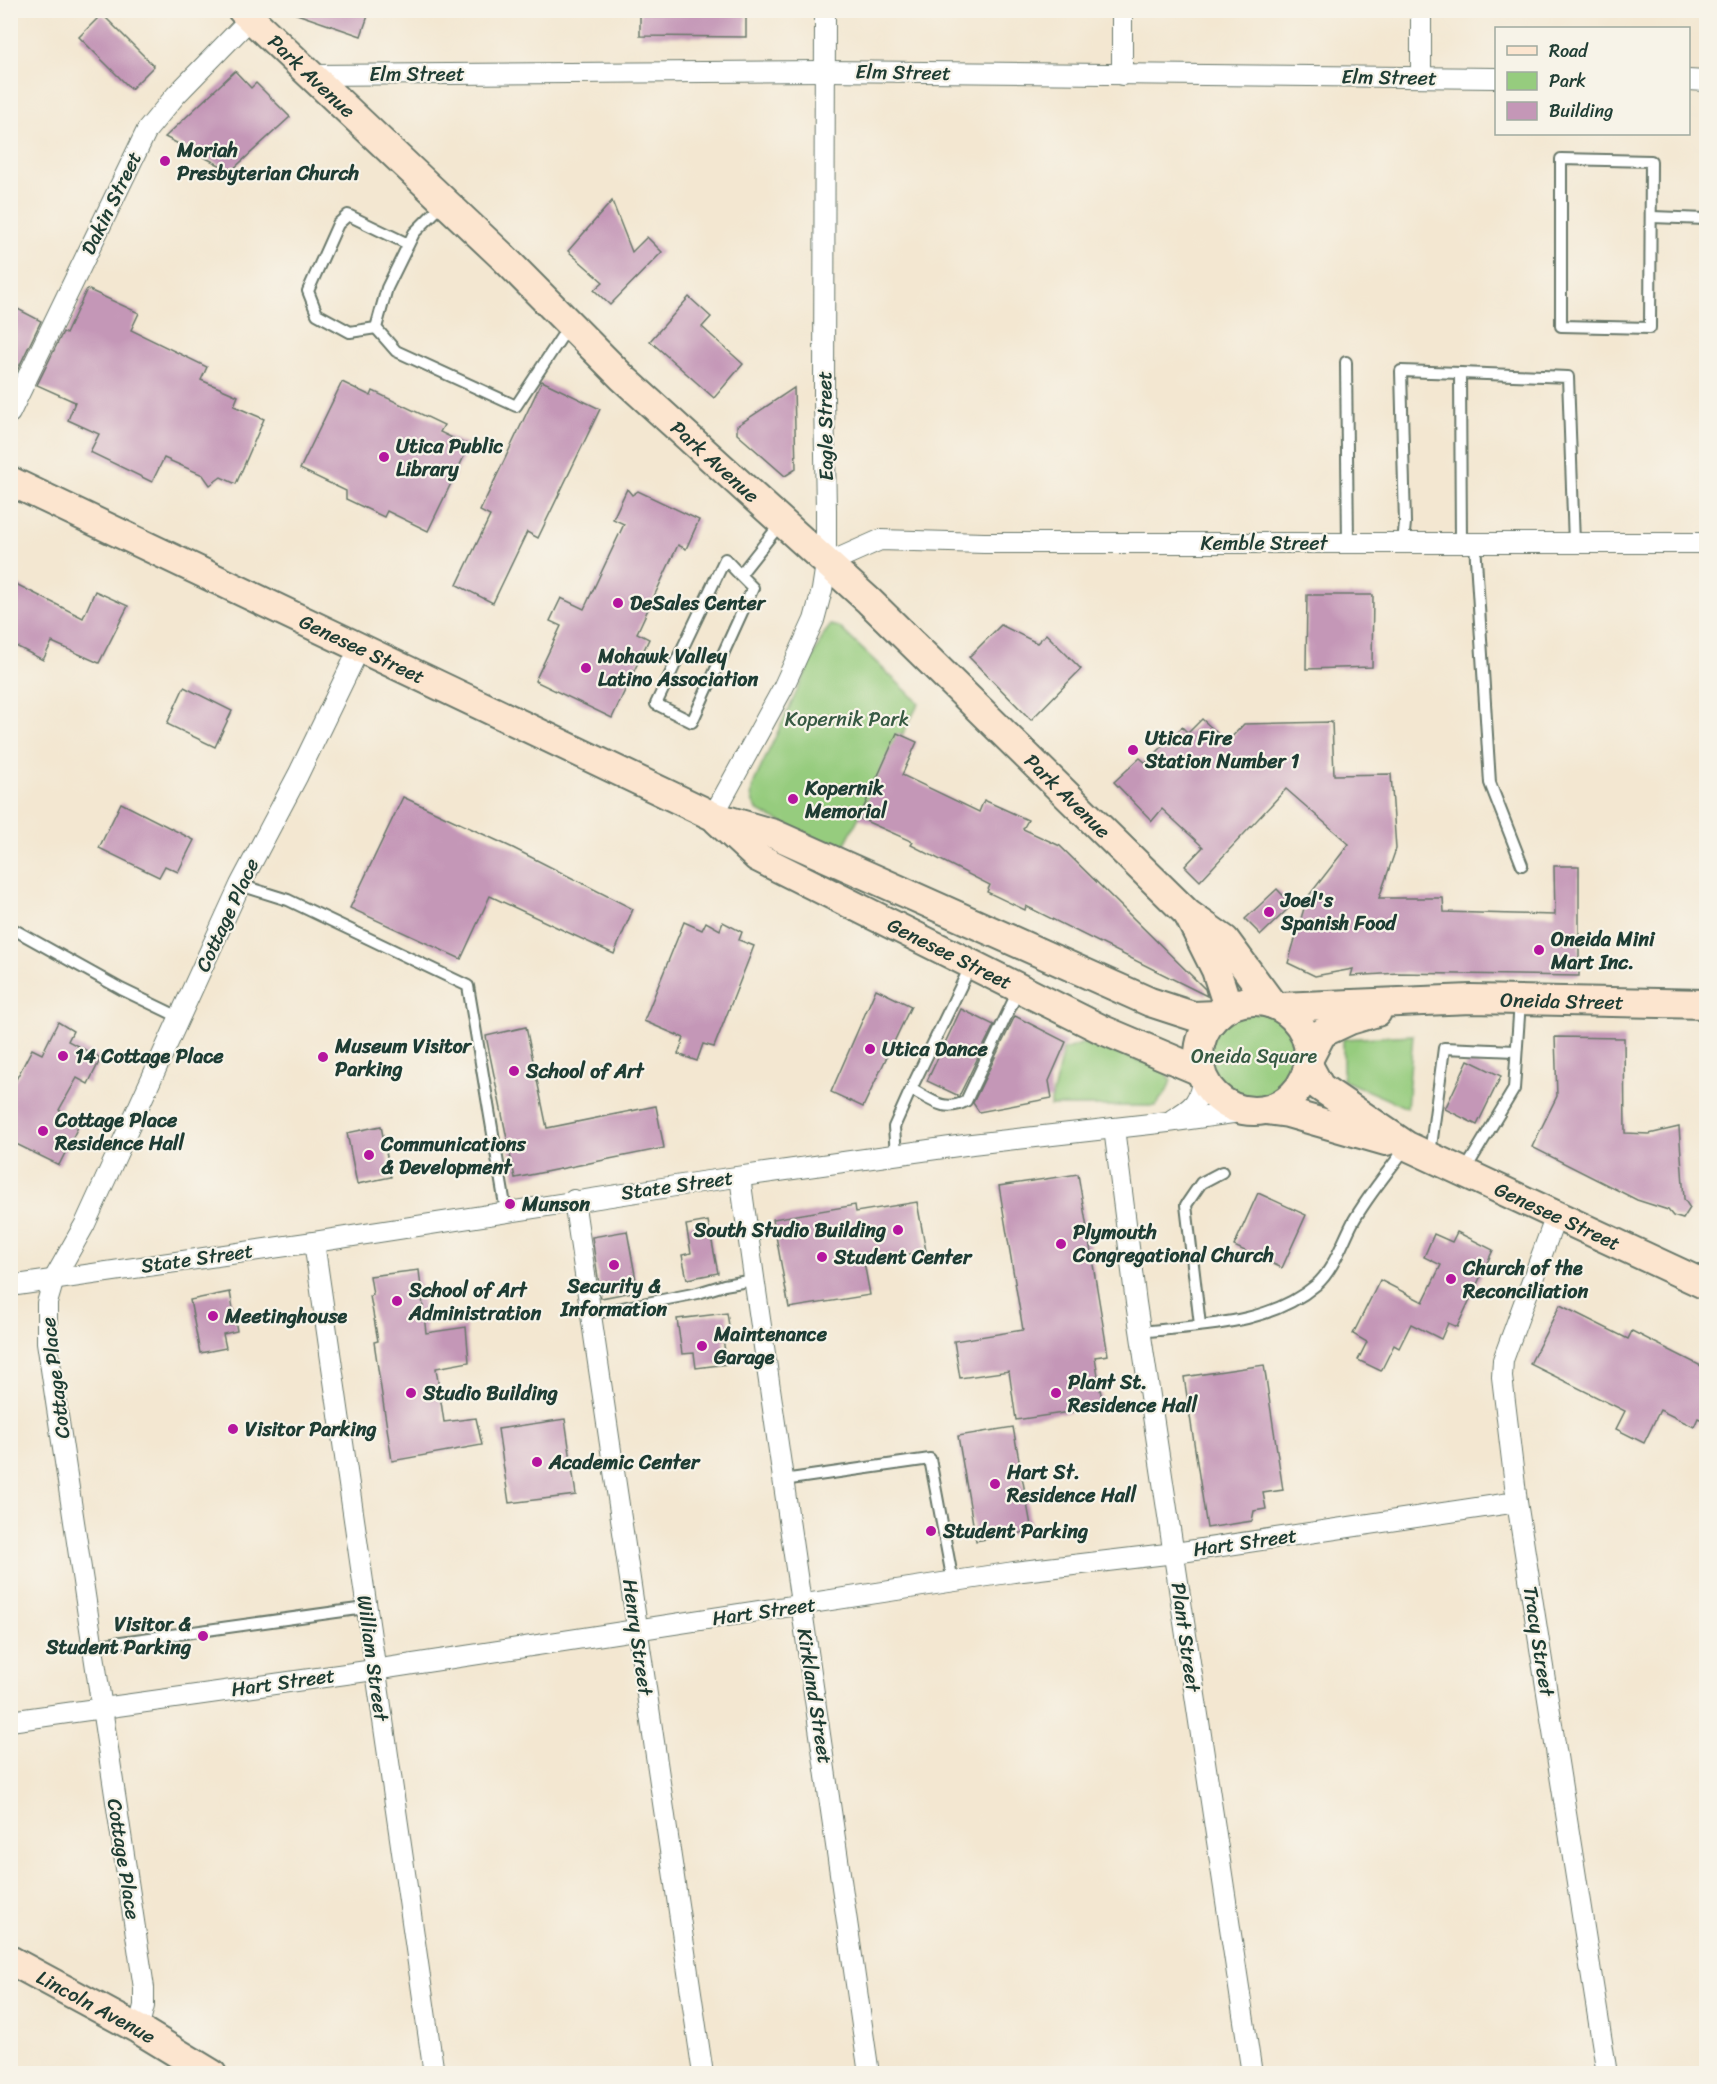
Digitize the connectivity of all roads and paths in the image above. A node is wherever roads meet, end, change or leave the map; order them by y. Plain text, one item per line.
1 (825, 10) edge
2 (1122, 10) edge
3 (1421, 10) edge
4 (246, 15) edge
5 (824, 71) junction
6 (310, 75) junction
7 (1122, 75) junction
8 (1421, 77) junction
9 (1495, 78) edge
10 (1690, 80) edge
11 (1707, 81) edge
12 (445, 202) junction
13 (1652, 218) junction
14 (1707, 219) edge
15 (408, 244) junction
16 (570, 324) junction
17 (376, 328) junction
18 (1346, 362) dead end
19 (1460, 373) junction
20 (10, 413) edge
21 (10, 481) edge
22 (781, 523) junction
23 (1348, 543) junction
24 (1404, 543) junction
25 (1468, 543) junction
26 (1574, 543) junction
27 (1707, 543) edge
28 (826, 564) junction
29 (740, 574) junction
30 (360, 647) junction
31 (713, 816) junction
32 (1522, 865) dead end
33 (240, 885) junction
34 (1188, 914) junction
35 (10, 930) edge
36 (971, 964) junction
37 (1019, 988) junction
38 (1417, 1000) junction
39 (1520, 1000) junction
40 (1276, 1005) junction
41 (1707, 1005) edge
42 (1223, 1011) junction
43 (179, 1017) junction
44 (1516, 1051) junction
45 (1309, 1061) junction
46 (1202, 1074) junction
47 (911, 1089) junction
48 (1256, 1110) junction
49 (1168, 1122) junction
50 (1114, 1128) junction
51 (1418, 1151) junction
52 (896, 1155) junction
53 (1222, 1172) dead end
54 (1464, 1173) junction
55 (740, 1177) junction
56 (574, 1200) junction
57 (506, 1211) junction
58 (1556, 1216) junction
59 (314, 1242) junction
60 (54, 1279) junction
61 (754, 1280) junction
62 (1706, 1281) edge
63 (10, 1286) edge
64 (591, 1314) junction
65 (1200, 1325) junction
66 (1141, 1332) junction
67 (783, 1480) junction
68 (1518, 1502) junction
69 (1175, 1553) junction
70 (953, 1582) junction
71 (801, 1606) junction
72 (365, 1608) junction
73 (637, 1630) junction
74 (92, 1646) junction
75 (374, 1670) junction
76 (100, 1707) junction
77 (10, 1721) edge
78 (10, 1960) edge
79 (138, 2029) junction
80 (212, 2073) edge
81 (434, 2073) edge
82 (703, 2073) edge
83 (869, 2073) edge
84 (1252, 2073) edge
85 (1606, 2073) edge

1 - 5 street, Eagle Street
2 - 7 street
3 - 8 street
4 - 6 main road, Park Avenue
4 - 20 street, Dakin Street
5 - 6 street, Elm Street
5 - 7 street, Elm Street
5 - 28 street, Eagle Street
6 - 12 main road, Park Avenue
7 - 8 street, Elm Street
8 - 9 street, Elm Street
10 - 11 street
12 - 15 lane
12 - 16 main road, Park Avenue
13 - 13 lane
13 - 14 lane
15 - 17 lane
15 - 17 lane
16 - 17 lane
16 - 22 main road, Park Avenue
18 - 23 lane
19 - 24 lane
19 - 25 lane
19 - 26 lane
21 - 30 main road, Genesee Street
22 - 28 main road, Park Avenue
22 - 29 lane
23 - 24 street, Kemble Street
23 - 28 street, Kemble Street
24 - 25 street, Kemble Street
25 - 26 street, Kemble Street
25 - 32 lane
26 - 27 street, Kemble Street
28 - 31 street, Eagle Street
28 - 34 main road, Park Avenue
29 - 29 lane
30 - 31 main road, Genesee Street
30 - 33 street, Cottage Place
31 - 36 main road, Genesee Street
31 - 42 main road, Genesee Street
33 - 43 street, Cottage Place
33 - 57 lane
34 - 40 main road, Park Avenue
34 - 42 main road, Park Avenue
35 - 43 lane
36 - 37 main road, Genesee Street
36 - 47 lane
37 - 46 main road, Genesee Street
37 - 47 lane
38 - 39 main road, Oneida Street
38 - 40 main road, Oneida Street
38 - 45 main road, Oneida Street
39 - 41 main road, Oneida Street
39 - 44 lane
40 - 42 main road
40 - 45 main road
42 - 46 main road
43 - 60 street, Cottage Place
44 - 51 lane
44 - 54 lane
45 - 48 main road
45 - 51 main road, Genesee Street
46 - 48 main road
46 - 49 street, State Street
47 - 52 lane
48 - 49 street, State Street
48 - 51 main road, Genesee Street
49 - 50 street, State Street
50 - 52 street, State Street
50 - 66 street, Plant Street
51 - 54 main road, Genesee Street
51 - 65 lane
52 - 55 street, State Street
53 - 65 lane
54 - 58 main road, Genesee Street
55 - 56 street, State Street
55 - 61 street, Kirkland Street
56 - 57 street, State Street
56 - 64 street, Henry Street
57 - 59 street, State Street
58 - 62 main road, Genesee Street
58 - 68 street, Tracy Street
59 - 60 street, State Street
59 - 72 street, William Street
60 - 63 street, State Street
60 - 74 street, Cottage Place
61 - 64 lane
61 - 67 street, Kirkland Street
64 - 73 street, Henry Street
65 - 66 lane
66 - 69 street, Plant Street
67 - 70 lane
67 - 71 street, Kirkland Street
68 - 69 street, Hart Street
68 - 85 street, Tracy Street
69 - 70 street, Hart Street
69 - 84 street, Plant Street
70 - 71 street, Hart Street
71 - 73 street, Hart Street
71 - 83 street, Kirkland Street
72 - 74 lane
72 - 75 street, William Street
73 - 75 street, Hart Street
73 - 82 street, Henry Street
74 - 76 street, Cottage Place
75 - 76 street, Hart Street
75 - 81 street, William Street
76 - 77 street, Hart Street
76 - 79 street, Cottage Place
78 - 79 main road, Lincoln Avenue
79 - 80 main road, Lincoln Avenue

